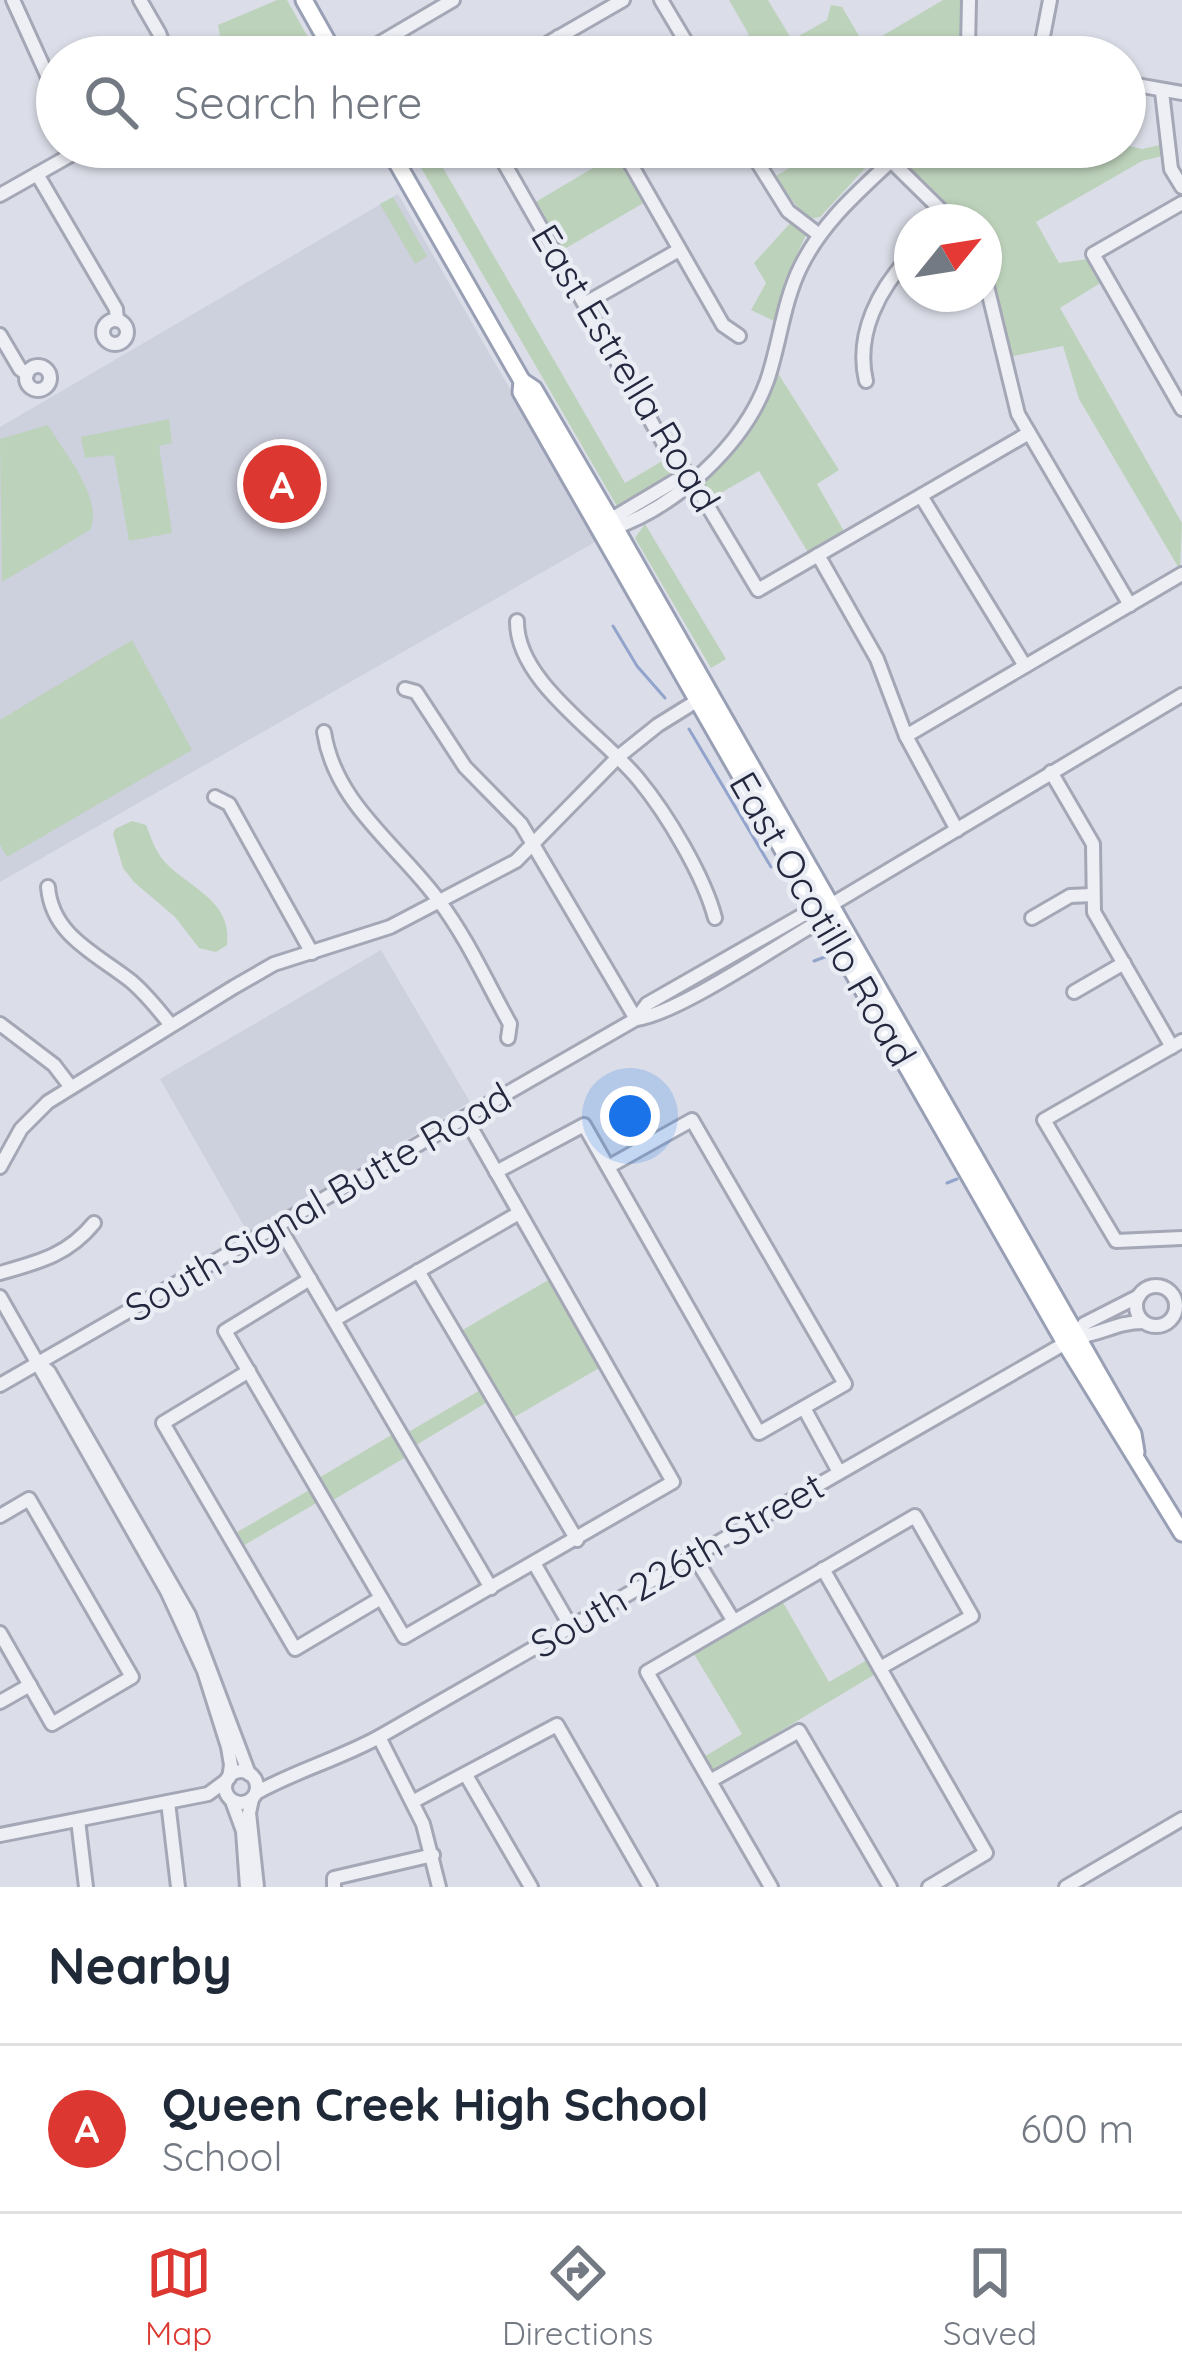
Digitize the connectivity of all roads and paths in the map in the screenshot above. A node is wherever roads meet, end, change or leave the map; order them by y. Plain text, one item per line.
1 (13, 0) edge
2 (140, 0) edge
3 (304, 0) edge
4 (453, 0) edge
5 (622, 0) edge
6 (661, 0) edge
7 (969, 0) edge
8 (1050, 0) edge
9 (603, 5) edge
10 (160, 36) edge
11 (324, 36) edge
12 (392, 36) edge
13 (561, 36) edge
14 (682, 36) edge
15 (968, 36) edge
16 (1043, 36) edge
17 (36, 51) edge
18 (1146, 88) edge
19 (1162, 92) junction
20 (1182, 93) edge
21 (48, 168) edge
22 (400, 168) edge
23 (506, 168) edge
24 (633, 168) edge
25 (761, 168) edge
26 (883, 168) edge
27 (898, 168) edge
28 (37, 174) junction
29 (1182, 187) edge
30 (0, 195) edge
31 (1182, 203) edge
32 (933, 204) edge
33 (818, 234) junction
34 (680, 250) junction
35 (894, 276) edge
36 (586, 303) junction
37 (993, 312) edge
38 (117, 320) dead end
39 (0, 335) edge
40 (740, 336) dead end
41 (27, 374) dead end
42 (866, 381) dead end
43 (1182, 409) edge
44 (1029, 433) junction
45 (691, 478) junction
46 (921, 496) junction
47 (609, 526) junction
48 (818, 556) junction
49 (1182, 574) edge
50 (1130, 605) junction
51 (517, 621) dead end
52 (1025, 667) junction
53 (405, 688) dead end
54 (1182, 694) edge
55 (704, 697) junction
56 (324, 732) dead end
57 (906, 736) junction
58 (618, 757) junction
59 (1051, 772) junction
60 (214, 797) dead end
61 (957, 830) junction
62 (535, 845) junction
63 (48, 887) dead end
64 (1092, 895) junction
65 (440, 901) junction
66 (825, 908) junction
67 (715, 918) dead end
68 (1032, 918) dead end
69 (312, 953) junction
70 (1124, 963) junction
71 (1074, 992) dead end
72 (636, 1019) junction
73 (0, 1024) edge
74 (170, 1024) junction
75 (508, 1037) dead end
76 (1177, 1044) edge
77 (70, 1086) junction
78 (465, 1117) junction
79 (1, 1163) edge
80 (608, 1167) junction
81 (496, 1172) junction
82 (519, 1213) junction
83 (94, 1223) dead end
84 (278, 1225) junction
85 (1182, 1238) edge
86 (418, 1271) junction
87 (0, 1273) edge
88 (310, 1279) junction
89 (1175, 1292) edge
90 (1139, 1296) junction
91 (0, 1297) edge
92 (1178, 1316) edge
93 (334, 1320) junction
94 (1143, 1322) junction
95 (1071, 1340) junction
96 (38, 1364) junction
97 (249, 1371) junction
98 (0, 1385) edge
99 (804, 1408) junction
100 (839, 1472) junction
101 (0, 1516) edge
102 (1182, 1533) edge
103 (577, 1540) junction
104 (694, 1556) junction
105 (534, 1563) junction
106 (823, 1569) junction
107 (491, 1588) junction
108 (381, 1598) junction
109 (733, 1620) junction
110 (571, 1627) junction
111 (0, 1633) edge
112 (880, 1668) junction
113 (30, 1685) junction
114 (0, 1702) edge
115 (379, 1737) junction
116 (250, 1775) junction
117 (466, 1775) junction
118 (228, 1779) junction
119 (710, 1781) junction
120 (273, 1782) junction
121 (208, 1793) junction
122 (254, 1796) junction
123 (231, 1800) junction
124 (413, 1801) junction
125 (168, 1802) junction
126 (1182, 1819) edge
127 (78, 1820) junction
128 (0, 1835) edge
129 (433, 1855) junction
130 (334, 1882) edge
131 (86, 1887) edge
132 (178, 1887) edge
133 (248, 1887) edge
134 (257, 1887) edge
135 (440, 1887) edge
136 (531, 1887) edge
137 (650, 1887) edge
138 (771, 1887) edge
139 (890, 1887) edge
140 (929, 1887) edge
141 (1066, 1887) edge

1 - 17 street
2 - 10 street
3 - 11 main road
4 - 12 street
5 - 9 street
6 - 14 street
7 - 15 street
8 - 16 street
9 - 13 street
18 - 19 street
19 - 20 street
19 - 29 street
21 - 28 street
22 - 47 main road, East Ocotillo Road
23 - 36 street, East Estrella Road
24 - 34 street
25 - 33 street
26 - 33 street
27 - 32 street
28 - 30 street
28 - 38 street
31 - 43 street
33 - 45 street
34 - 36 street
34 - 40 street
35 - 42 street
36 - 45 street, East Estrella Road
37 - 44 street
39 - 41 street
44 - 46 street
44 - 50 street
45 - 47 street
45 - 48 street, East Estrella Road
46 - 48 street
46 - 52 street
47 - 55 main road, East Ocotillo Road
48 - 57 street
49 - 50 street
50 - 52 street
51 - 58 street
52 - 57 street
53 - 62 street
54 - 59 street, South Signal Butte Road
55 - 58 street
55 - 66 main road, East Ocotillo Road
56 - 65 street
57 - 61 street
58 - 62 street
58 - 67 street
59 - 61 street, South Signal Butte Road
59 - 64 street
60 - 69 street
61 - 66 street, South Signal Butte Road
62 - 65 street
62 - 72 street
63 - 74 street
64 - 68 street
64 - 70 street
65 - 69 street
65 - 75 street
66 - 72 street, South Signal Butte Road
66 - 95 main road, East Ocotillo Road
69 - 74 street
70 - 71 street
70 - 76 street
72 - 78 street, South Signal Butte Road
73 - 77 street
74 - 77 street
76 - 85 street
77 - 79 street
78 - 81 street
78 - 84 street, South Signal Butte Road
80 - 81 street
80 - 99 street
80 - 99 street
81 - 82 street
82 - 86 street
82 - 103 street
83 - 87 street
84 - 88 street
84 - 96 street, South Signal Butte Road
86 - 93 street
86 - 103 street
88 - 93 street
88 - 97 street
89 - 90 street
89 - 92 street
90 - 94 street
90 - 95 street
91 - 96 street
92 - 94 street
93 - 107 street
94 - 95 street
95 - 100 street, South 226th Street
95 - 102 main road, East Ocotillo Road
96 - 98 street, South Signal Butte Road
96 - 116 street
96 - 118 street
97 - 108 street
97 - 108 street
99 - 100 street
100 - 104 street, South 226th Street
101 - 113 street
103 - 105 street
104 - 109 street
104 - 110 street, South 226th Street
105 - 107 street
105 - 110 street
106 - 109 street
106 - 112 street
106 - 112 street
107 - 108 street
109 - 119 street
110 - 115 street, South 226th Street
111 - 113 street
112 - 140 street
113 - 114 street
115 - 120 street, South 226th Street
115 - 124 street
116 - 118 street
116 - 120 street
116 - 122 street
117 - 124 street
117 - 136 street
117 - 137 street
118 - 121 street
118 - 123 street
119 - 138 street
119 - 139 street
120 - 122 street, South 226th Street
121 - 123 street
121 - 125 street
122 - 123 street
122 - 134 street
123 - 133 street
124 - 129 street
125 - 127 street
125 - 132 street
126 - 141 street
127 - 128 street
127 - 131 street
129 - 130 street
129 - 135 street

